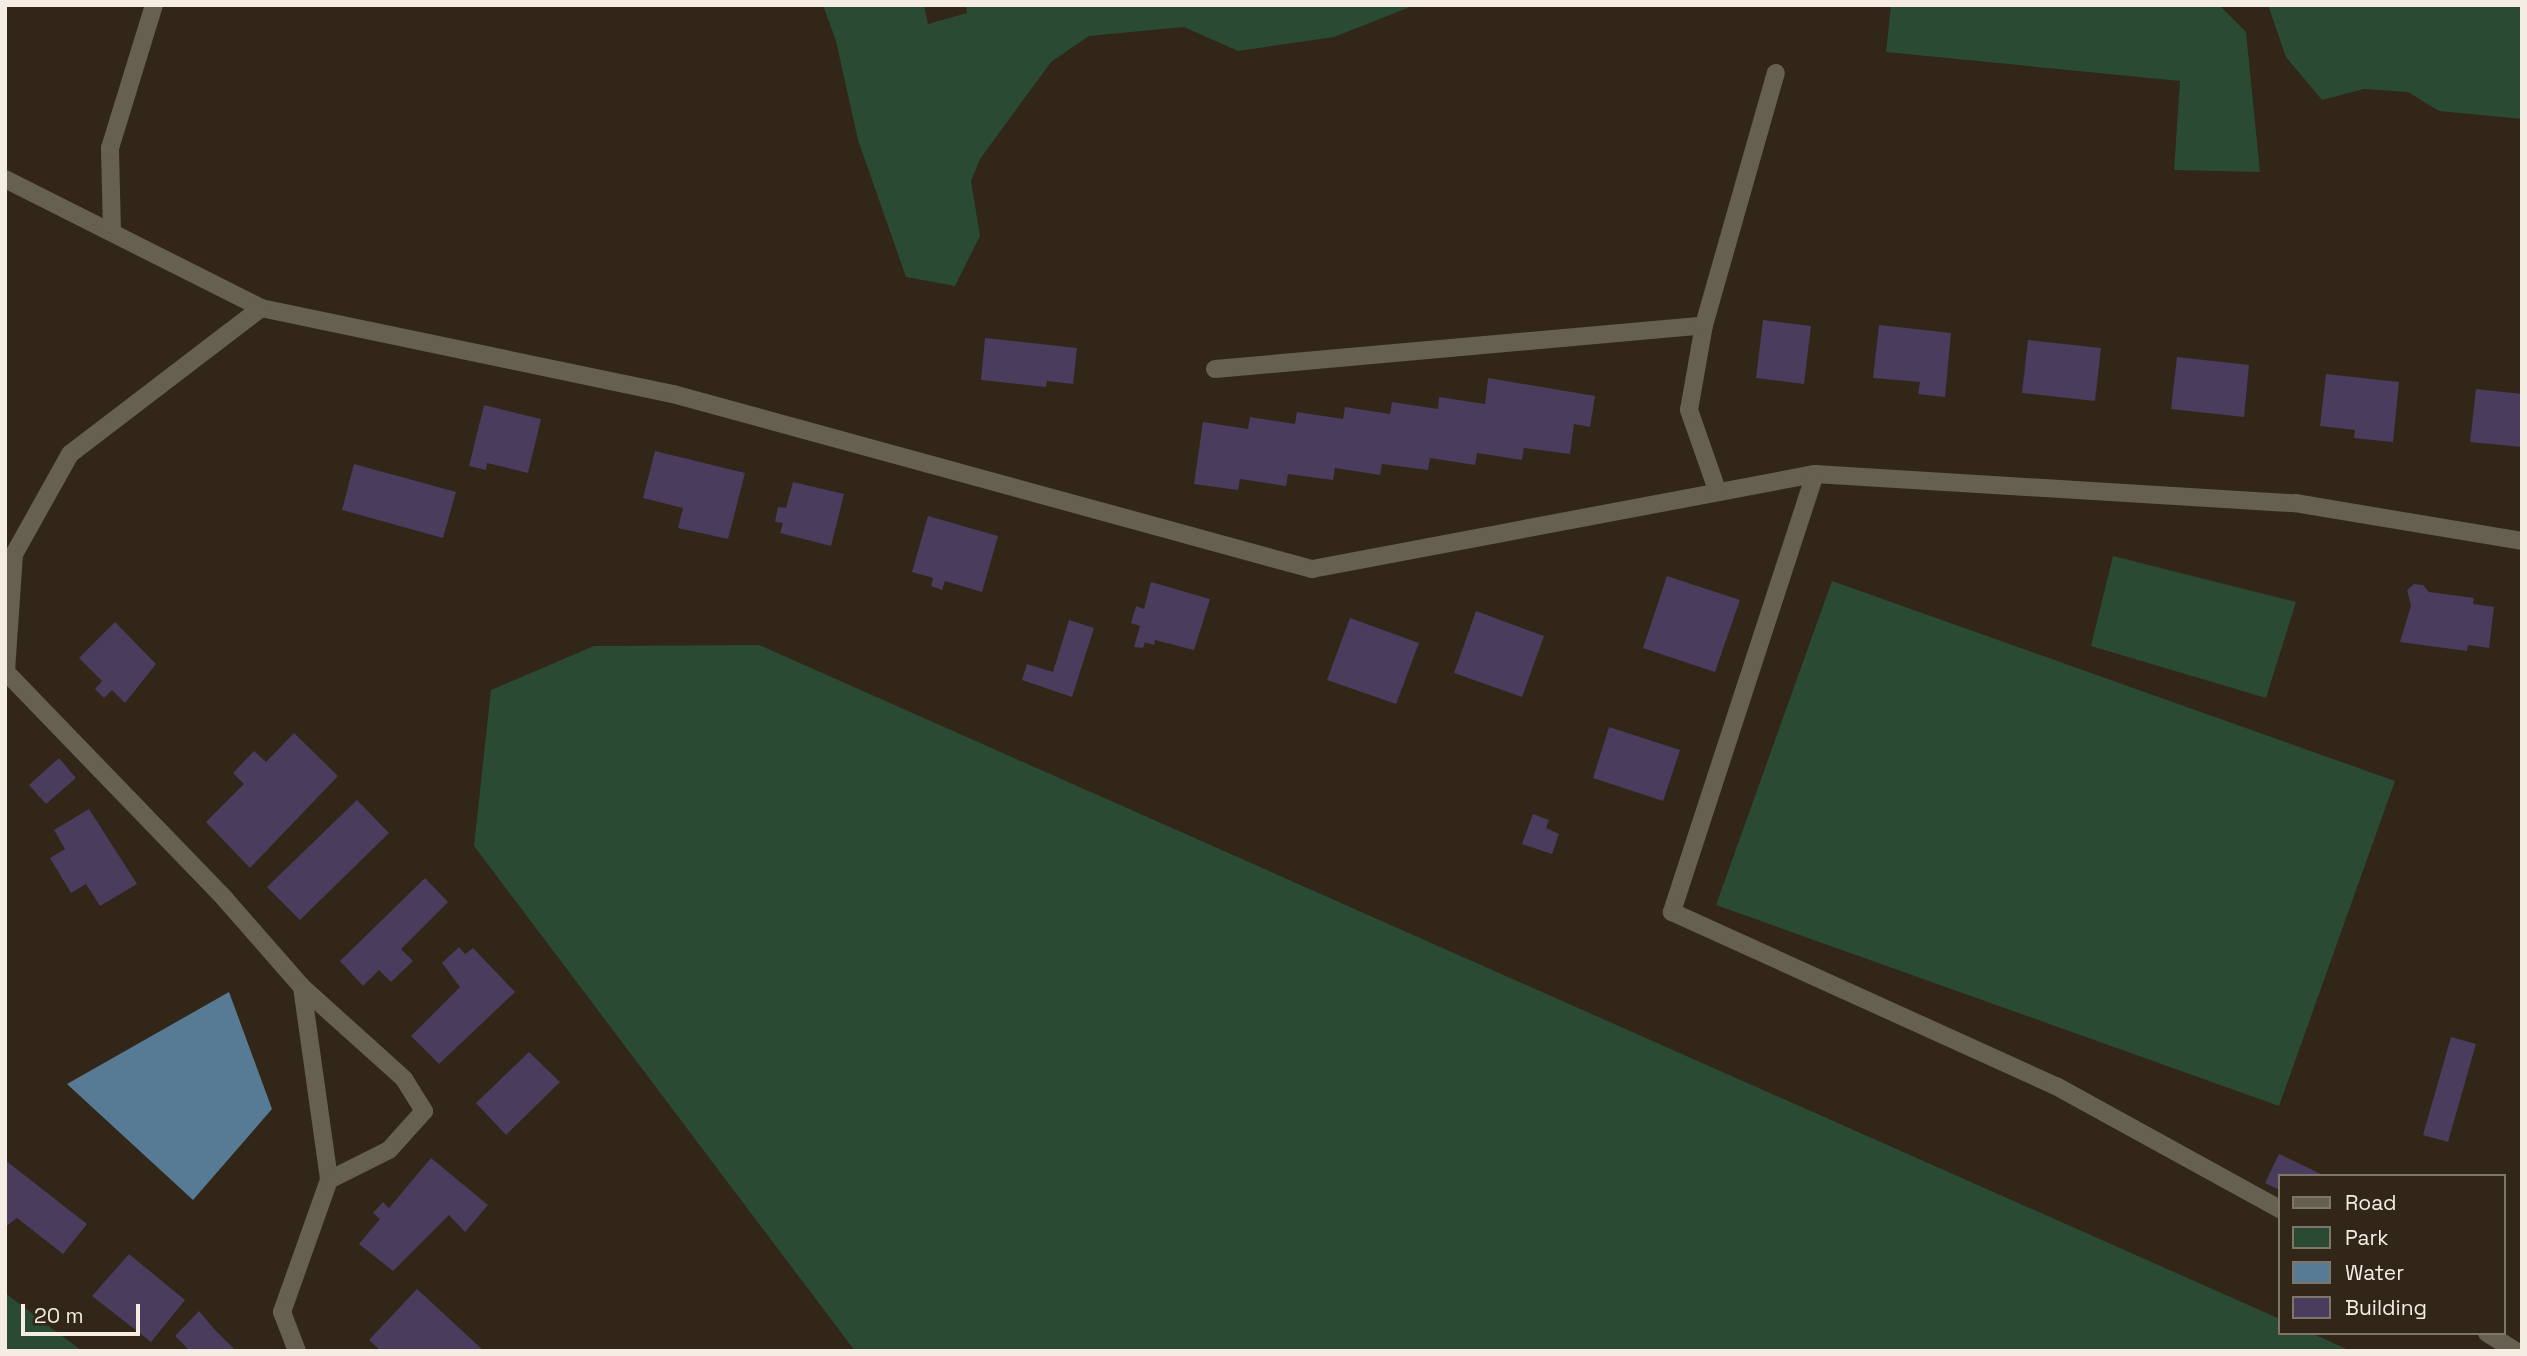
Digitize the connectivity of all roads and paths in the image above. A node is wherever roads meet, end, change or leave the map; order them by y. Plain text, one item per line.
1 (154, 5) edge
2 (1776, 73) dead end
3 (5, 179) edge
4 (112, 233) junction
5 (261, 309) junction
6 (1704, 325) junction
7 (1215, 369) dead end
8 (1815, 474) junction
9 (1717, 490) junction
10 (2522, 541) edge
11 (302, 987) junction
12 (329, 1180) junction
13 (2278, 1208) edge
14 (2490, 1335) edge
15 (297, 1351) edge
16 (2516, 1351) edge

1 - 4 street
2 - 6 street
3 - 4 street
4 - 5 street
5 - 9 street
5 - 11 street
6 - 7 street
6 - 9 street
8 - 9 street
8 - 10 street
8 - 13 street
11 - 12 street
11 - 12 street
12 - 15 street
14 - 16 street

